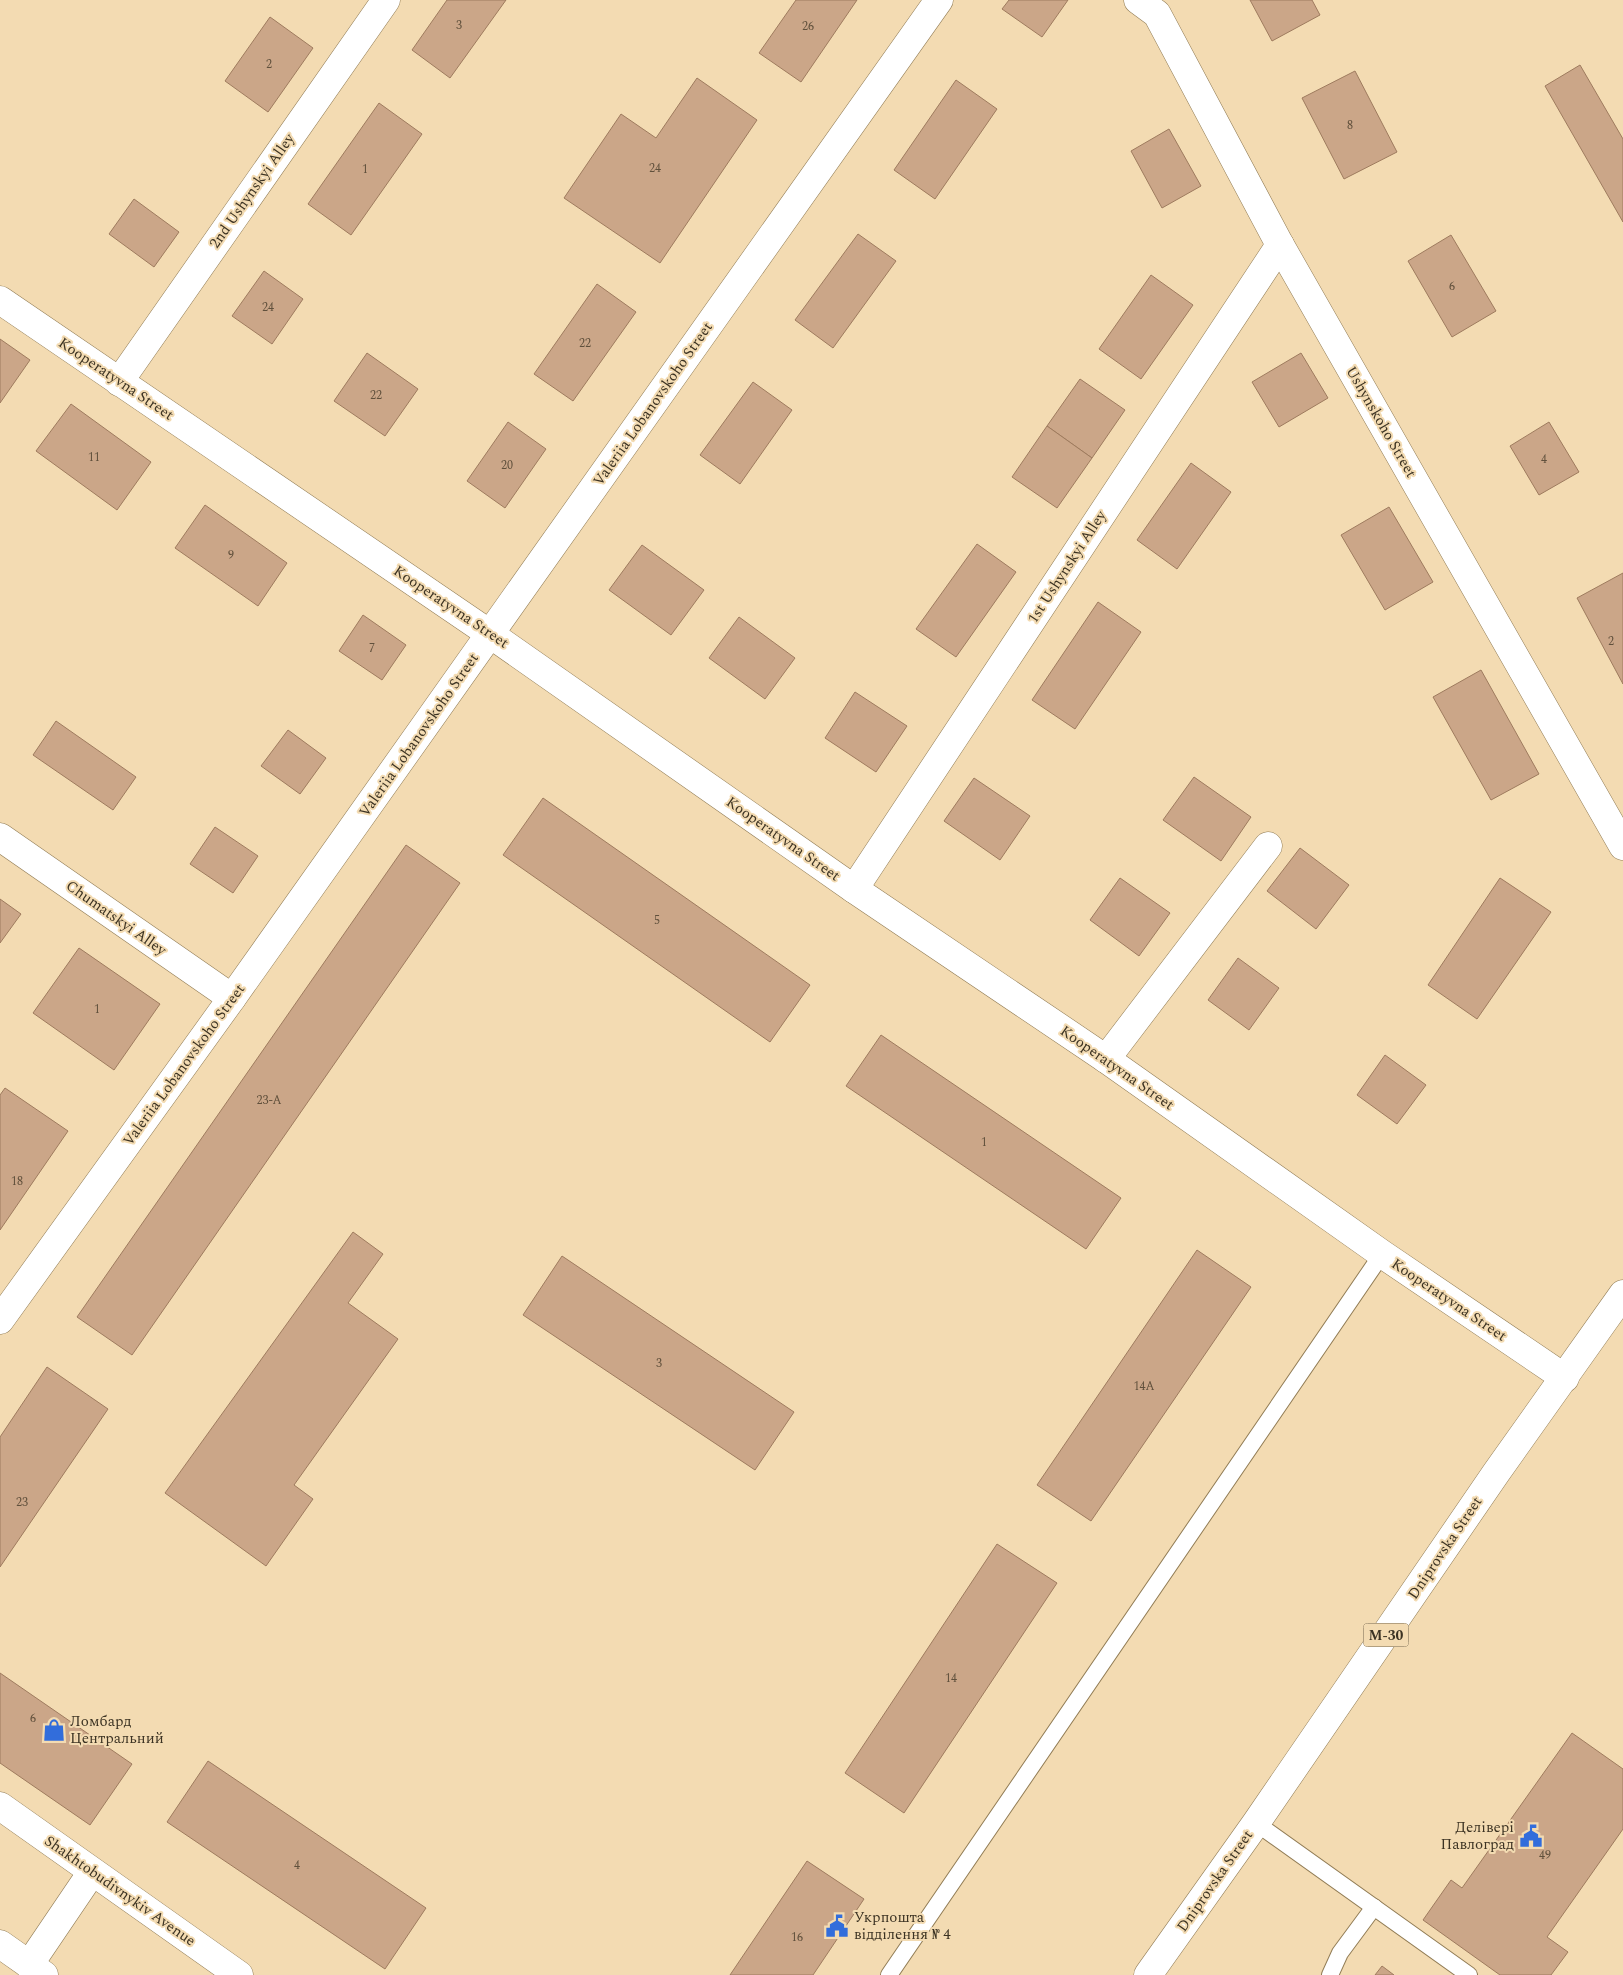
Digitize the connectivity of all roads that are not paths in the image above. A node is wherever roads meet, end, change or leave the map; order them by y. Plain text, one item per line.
1 (386, 0) edge
2 (939, 0) edge
3 (1138, 0) edge
4 (1280, 245) junction
5 (0, 300) edge
6 (119, 382) junction
7 (490, 634) junction
8 (0, 837) edge
9 (1268, 846) dead end
10 (1623, 846) edge
11 (854, 889) junction
12 (232, 998) junction
13 (1106, 1059) junction
14 (1382, 1254) junction
15 (1623, 1294) edge
16 (0, 1320) edge
17 (1565, 1378) junction
18 (0, 1806) edge
19 (1256, 1823) junction
20 (92, 1872) junction
21 (1374, 1907) junction
22 (0, 1944) edge
23 (32, 1972) edge
24 (239, 1975) edge
25 (889, 1975) edge
26 (1148, 1975) edge
27 (1330, 1975) edge
28 (1469, 1975) edge

1 - 6 main road, 2nd Ushynskyi Alley
2 - 7 main road, Valeriia Lobanovskoho Street
3 - 4 main road, Ushynskoho Street
4 - 10 main road, Ushynskoho Street
4 - 11 main road, 1st Ushynskyi Alley
5 - 6 main road, Kooperatyvna Street
6 - 7 main road, Kooperatyvna Street
7 - 11 main road, Kooperatyvna Street
7 - 12 main road, Valeriia Lobanovskoho Street
8 - 12 main road, Chumatskyi Alley
9 - 13 main road
11 - 13 main road, Kooperatyvna Street
12 - 16 main road, Valeriia Lobanovskoho Street
13 - 14 main road, Kooperatyvna Street
14 - 17 main road, Kooperatyvna Street
14 - 25 lane
15 - 17 main road, Dniprovska Street / М-30
17 - 19 main road, Dniprovska Street / М-30
18 - 20 main road, Shakhtobudivnykiv Avenue
19 - 21 lane
19 - 26 main road, Dniprovska Street / М-30
20 - 23 main road
20 - 24 main road, Shakhtobudivnykiv Avenue
21 - 27 lane
21 - 28 lane
22 - 23 main road

